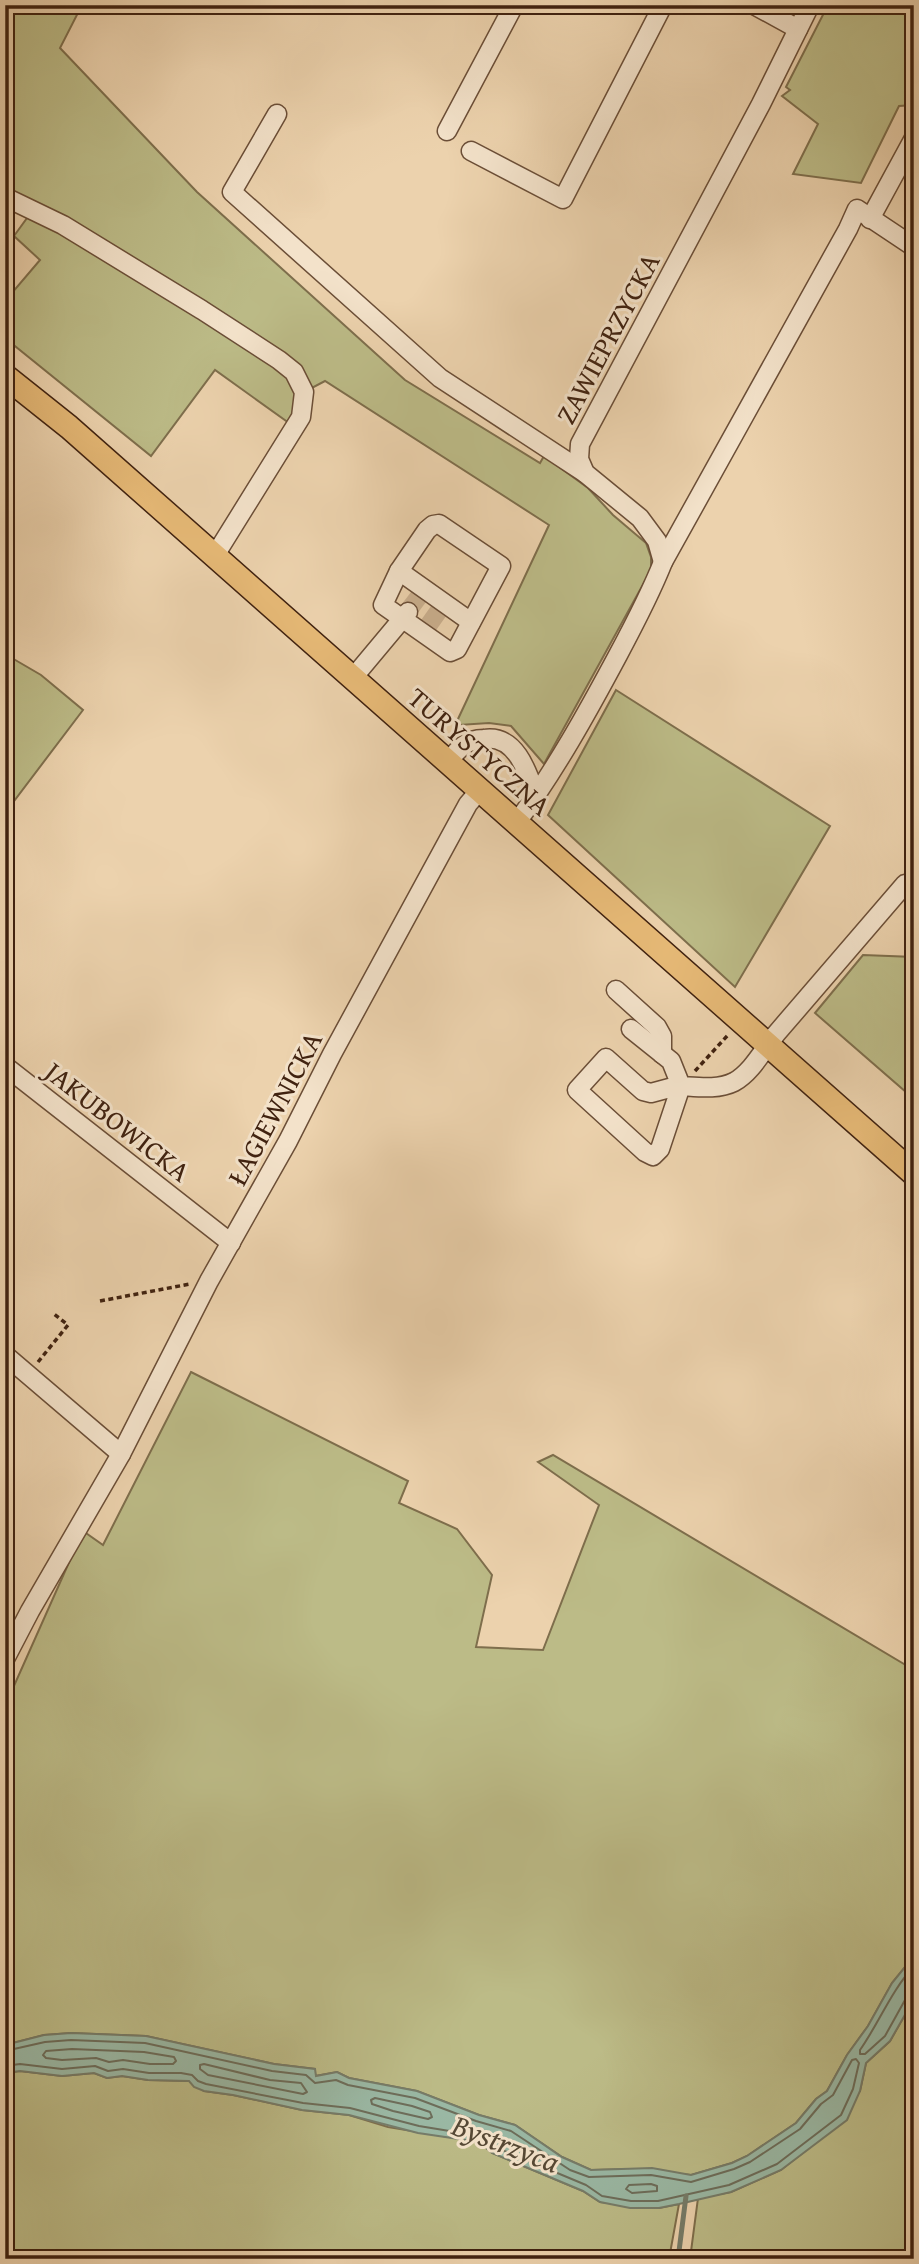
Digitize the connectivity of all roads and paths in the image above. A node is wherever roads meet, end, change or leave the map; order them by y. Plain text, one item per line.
1 (514, 5) edge
2 (663, 5) edge
3 (754, 5) edge
4 (810, 5) edge
5 (798, 29) junction
6 (277, 114) dead end
7 (447, 131) dead end
8 (914, 138) edge
9 (471, 151) dead end
10 (5, 197) edge
11 (870, 219) junction
12 (914, 247) edge
13 (5, 376) edge
14 (585, 473) junction
15 (215, 557) junction
16 (663, 562) junction
17 (399, 570) junction
18 (406, 615) junction
19 (471, 622) junction
20 (352, 679) junction
21 (447, 762) junction
22 (480, 790) junction
23 (536, 796) junction
24 (517, 822) junction
25 (905, 884) dead end
26 (616, 990) dead end
27 (631, 1029) dead end
28 (729, 1033) dead end
29 (768, 1044) junction
30 (662, 1054) junction
31 (5, 1066) edge
32 (681, 1086) junction
33 (914, 1174) edge
34 (231, 1243) junction
35 (209, 1281) junction
36 (100, 1301) dead end
37 (54, 1314) dead end
38 (5, 1355) edge
39 (35, 1364) dead end
40 (121, 1454) junction
41 (5, 1659) edge

1 - 7 street
2 - 9 street
3 - 5 street
4 - 5 street, ZAWIEPRZYCKA
5 - 14 street, ZAWIEPRZYCKA
6 - 14 street
8 - 11 street
10 - 15 street
11 - 12 street
11 - 16 street
13 - 15 main road, TURYSTYCZNA
14 - 16 street
15 - 20 main road, TURYSTYCZNA
16 - 23 street
17 - 18 street
17 - 19 street
17 - 19 street
18 - 19 street
18 - 20 street
20 - 21 main road, TURYSTYCZNA
21 - 22 main road, TURYSTYCZNA
21 - 23 street
22 - 24 main road, TURYSTYCZNA
22 - 34 street, ŁAGIEWNICKA
23 - 24 street
24 - 29 main road, TURYSTYCZNA
25 - 29 street
26 - 30 street
27 - 30 street
28 - 32 path
29 - 32 street
29 - 33 main road, TURYSTYCZNA
30 - 32 street
31 - 34 street, JAKUBOWICKA
32 - 32 street
34 - 35 street, ŁAGIEWNICKA
35 - 36 path
35 - 40 street, ŁAGIEWNICKA
37 - 39 path
38 - 40 street
40 - 41 street, ŁAGIEWNICKA

